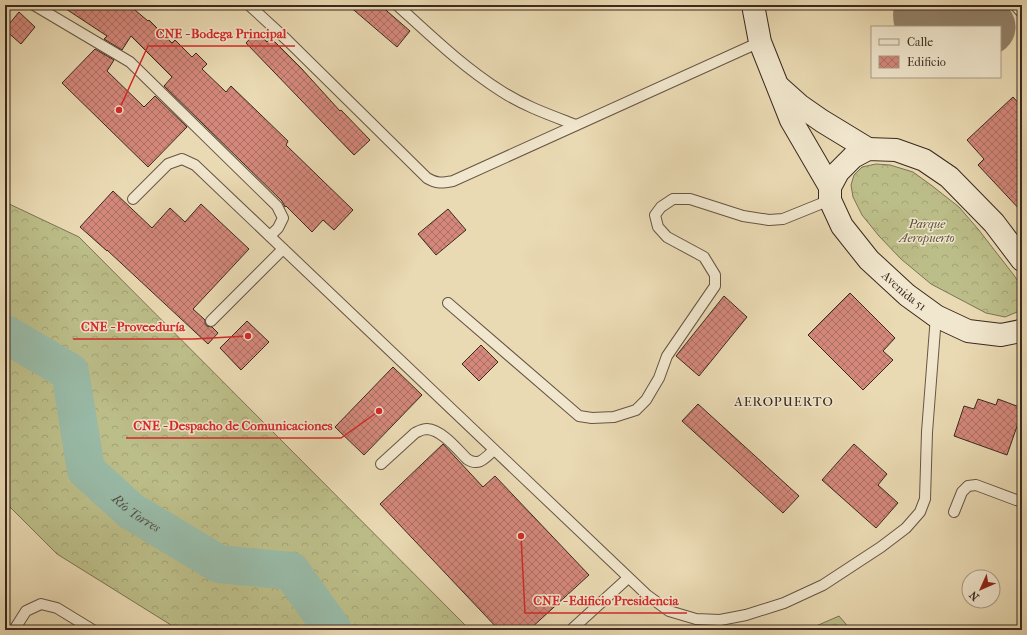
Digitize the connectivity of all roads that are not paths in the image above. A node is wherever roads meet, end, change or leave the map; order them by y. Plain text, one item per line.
1 (34, 5) edge
2 (249, 5) edge
3 (397, 5) edge
4 (753, 5) edge
5 (1015, 5) edge
6 (1022, 13) edge
7 (760, 42) junction
8 (778, 87) junction
9 (576, 126) junction
10 (868, 149) junction
11 (830, 194) junction
12 (133, 199) dead end
13 (270, 236) junction
14 (283, 249) junction
15 (1022, 260) edge
16 (448, 303) dead end
17 (936, 316) junction
18 (212, 321) dead end
19 (1022, 330) edge
20 (494, 450) junction
21 (381, 464) dead end
22 (1022, 501) edge
23 (954, 512) dead end
24 (628, 578) junction
25 (14, 630) edge
26 (93, 630) edge
27 (571, 630) edge

1 - 13 lane
2 - 9 lane
3 - 9 lane
4 - 7 main road, Avenida 51
5 - 6 lane
7 - 8 main road, Avenida 51
7 - 9 lane
8 - 10 main road, Avenida 51
8 - 11 main road, Avenida 51
10 - 11 main road
10 - 15 main road, Avenida 51
11 - 16 lane
11 - 17 main road, Avenida 51
12 - 13 lane
13 - 14 lane
14 - 18 lane
14 - 20 lane
17 - 19 main road, Avenida 51
17 - 24 lane
20 - 21 lane
20 - 24 lane
22 - 23 lane
24 - 27 lane
25 - 26 lane

